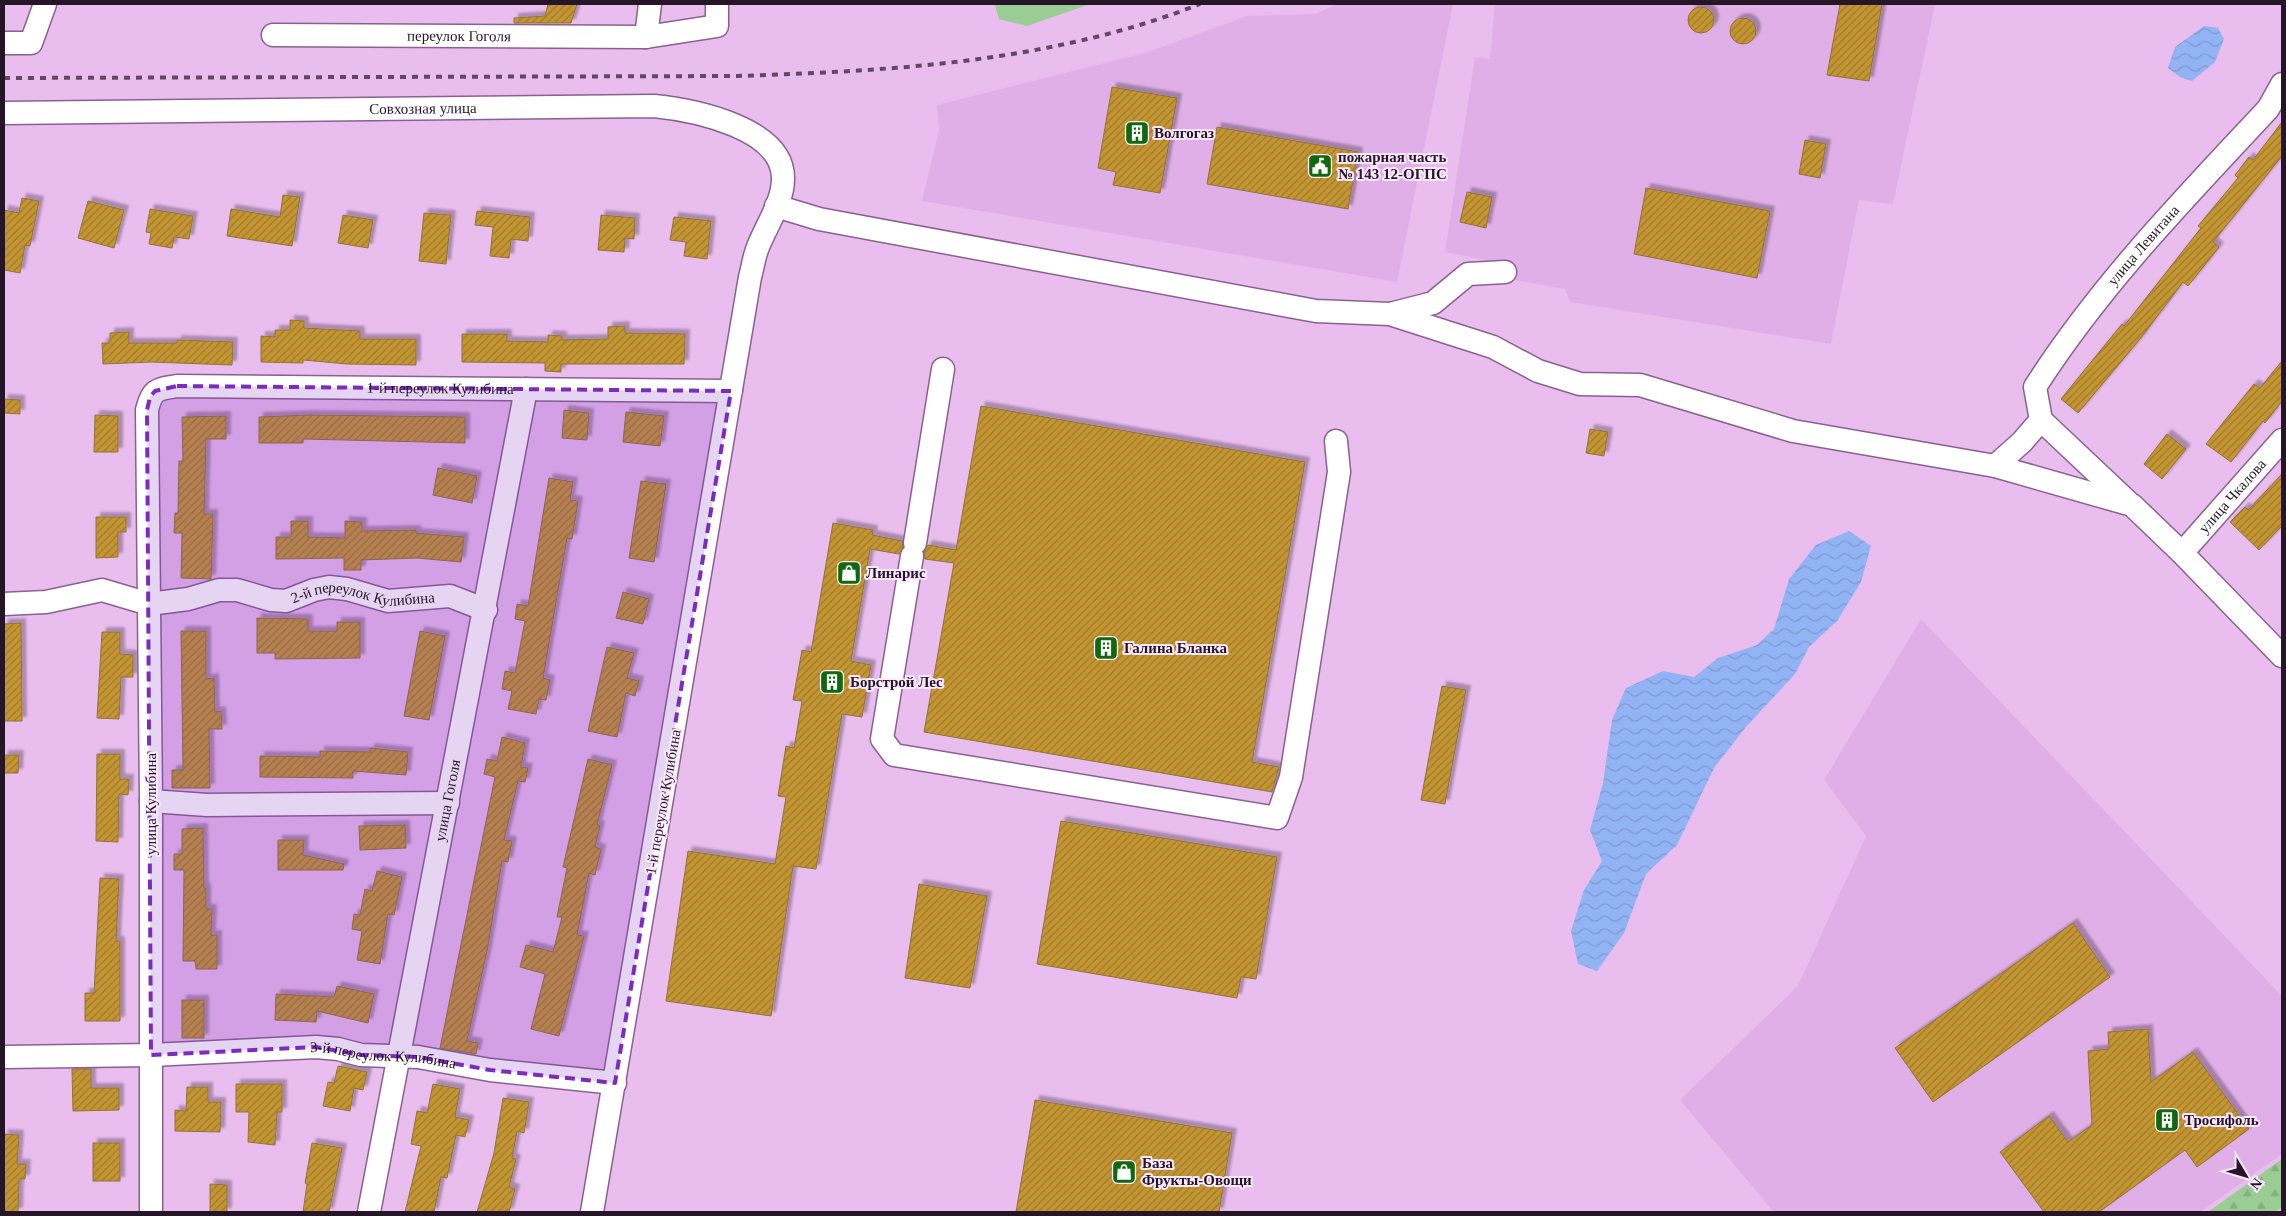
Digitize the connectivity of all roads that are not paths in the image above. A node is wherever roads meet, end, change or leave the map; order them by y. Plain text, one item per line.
1 (45, 4) edge
2 (650, 4) edge
3 (717, 4) edge
4 (273, 36) dead end
5 (646, 37) junction
6 (4, 43) edge
7 (2282, 84) edge
8 (4, 113) edge
9 (776, 206) junction
10 (1505, 272) dead end
11 (1390, 314) junction
12 (943, 369) dead end
13 (526, 389) junction
14 (731, 391) junction
15 (150, 397) joint
16 (2041, 420) junction
17 (2282, 440) edge
18 (1336, 441) dead end
19 (1995, 466) junction
20 (2132, 505) junction
21 (2182, 553) junction
22 (4, 604) edge
23 (149, 604) junction
24 (486, 610) junction
25 (2282, 656) edge
26 (151, 801) junction
27 (448, 803) junction
28 (151, 1055) junction
29 (397, 1056) junction
30 (4, 1057) edge
31 (615, 1083) junction
32 (151, 1212) edge
33 (369, 1212) edge
34 (592, 1212) edge

1 - 6 street
2 - 5 street
3 - 5 street, переулок Гоголя
4 - 5 street, переулок Гоголя
7 - 16 street, улица Левитана
8 - 9 street, Совхозная улица
9 - 11 street
9 - 14 street, 1-й переулок Кулибина
10 - 11 street
11 - 19 street
12 - 18 street
13 - 14 street, 1-й переулок Кулибина
13 - 15 street, 1-й переулок Кулибина
13 - 24 street, улица Гоголя
14 - 31 street, 1-й переулок Кулибина
15 - 23 street, улица Кулибина
16 - 19 street
16 - 20 street
17 - 21 street, улица Чкалова
19 - 20 street
20 - 21 street
21 - 25 street
22 - 23 street, 2-й переулок Кулибина
23 - 24 street, 2-й переулок Кулибина
23 - 26 street, улица Кулибина
24 - 27 street, улица Гоголя
26 - 27 street
26 - 28 street, улица Кулибина
27 - 29 street, улица Гоголя
28 - 29 street, 3-й переулок Кулибина
28 - 30 street, 3-й переулок Кулибина
28 - 32 street, улица Кулибина
29 - 31 street, 3-й переулок Кулибина
29 - 33 street, улица Гоголя
31 - 34 street, 1-й переулок Кулибина

